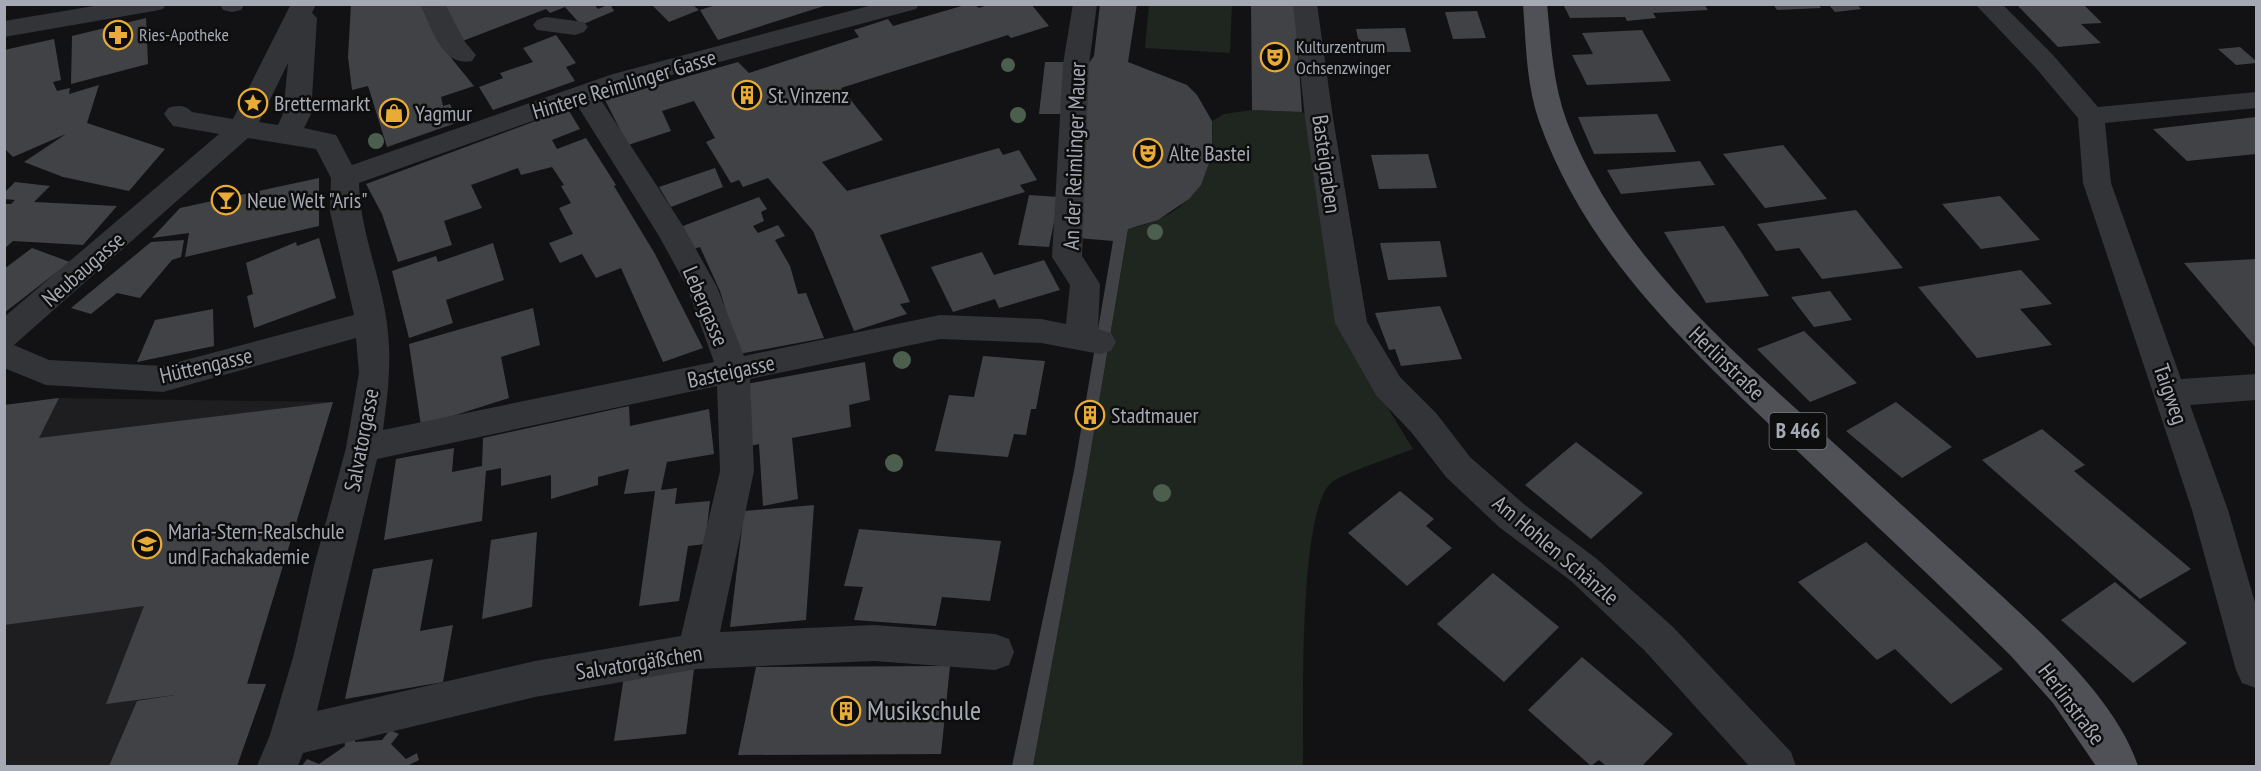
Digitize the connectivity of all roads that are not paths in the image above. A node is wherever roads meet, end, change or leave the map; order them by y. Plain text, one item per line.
1 (15, 4) edge
2 (305, 4) edge
3 (432, 4) edge
4 (907, 4) edge
5 (1085, 4) edge
6 (1305, 4) edge
7 (1535, 4) edge
8 (1987, 4) edge
9 (149, 5) edge
10 (54, 19) junction
11 (546, 25) dead end
12 (575, 27) dead end
13 (4, 29) edge
14 (463, 56) dead end
15 (583, 93) junction
16 (2256, 100) edge
17 (178, 114) dead end
18 (2091, 117) junction
19 (241, 130) junction
20 (300, 137) junction
21 (345, 178) junction
22 (371, 322) junction
23 (1351, 323) joint
24 (4, 336) edge
25 (1091, 341) joint
26 (4, 354) edge
27 (733, 370) junction
28 (2256, 387) edge
29 (2171, 393) junction
30 (363, 448) junction
31 (697, 651) junction
32 (995, 652) dead end
33 (2256, 670) edge
34 (284, 752) edge
35 (1776, 766) edge
36 (2118, 766) edge

1 - 10 street
2 - 19 street
2 - 20 street
3 - 14 street
4 - 15 street, Hintere Reimlinger Gasse
5 - 25 street, An der Reimlinger Mauer
6 - 23 street, Basteigraben
7 - 36 main road, Herlinstraße / B 466
8 - 18 street
9 - 10 street
10 - 13 street
11 - 12 street
15 - 21 street, Hintere Reimlinger Gasse
15 - 27 street, Lebergasse
16 - 18 street
17 - 19 street
18 - 29 street, Taigweg
19 - 20 street
19 - 24 street, Neubaugasse
20 - 21 street
21 - 22 street, Salvatorgasse
22 - 26 street, Hüttengasse
22 - 30 street, Salvatorgasse
23 - 35 street, Am Hohlen Schänzle
25 - 27 street, Basteigasse
27 - 30 street, Basteigasse
27 - 31 street, Lebergasse
28 - 29 street
29 - 33 street, Taigweg
30 - 34 street, Salvatorgasse
31 - 32 street, Salvatorgäßchen
31 - 34 street, Salvatorgäßchen

